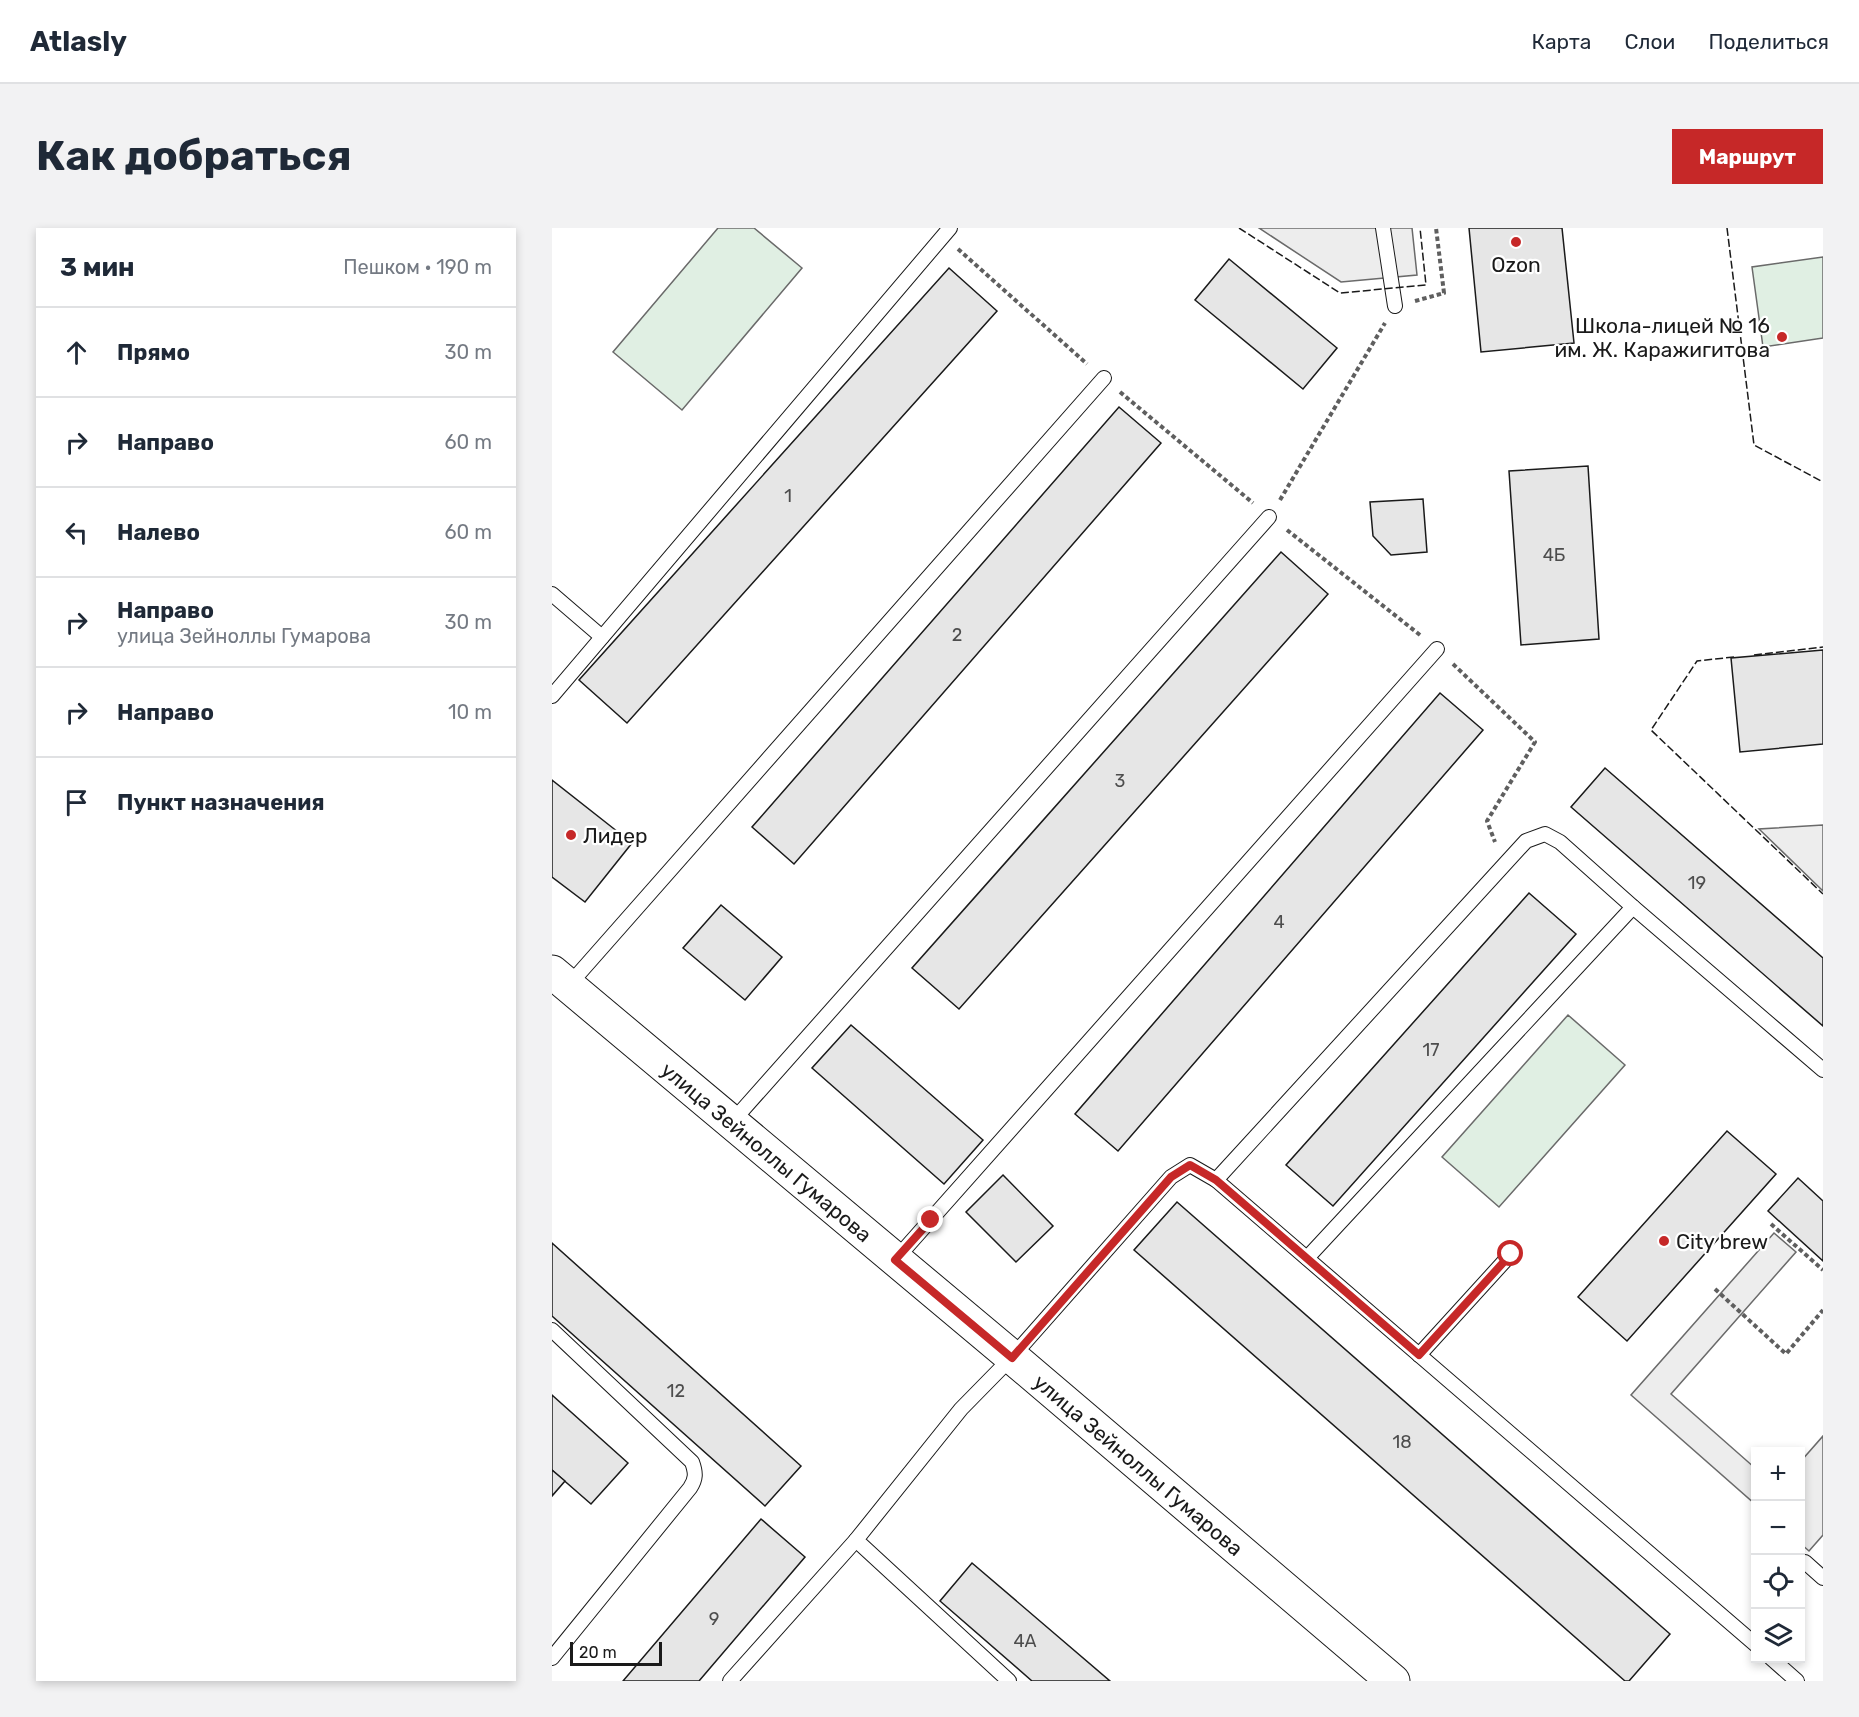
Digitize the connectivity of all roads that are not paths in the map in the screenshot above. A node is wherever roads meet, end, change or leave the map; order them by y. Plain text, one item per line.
1 (950, 228) edge
2 (1383, 228) edge
3 (1395, 306) road end
4 (1104, 378) dead end
5 (1269, 517) road end
6 (552, 594) edge
7 (602, 637) junction
8 (1437, 649) dead end
9 (552, 696) edge
10 (1633, 907) junction
11 (560, 979) edge
12 (1823, 1070) edge
13 (731, 1123) junction
14 (1216, 1180) junction
15 (1511, 1254) dead end
16 (1307, 1258) junction
17 (895, 1260) junction
18 (552, 1330) edge
19 (1419, 1355) junction
20 (1012, 1358) junction
21 (856, 1540) junction
22 (1805, 1562) dead end
23 (1823, 1578) edge
24 (1751, 1642) edge
25 (552, 1658) edge
26 (1776, 1663) edge
27 (730, 1681) edge
28 (1009, 1681) edge
29 (1393, 1681) edge
30 (1797, 1681) edge

1 - 7 lane
2 - 3 lane
4 - 11 lane
5 - 13 lane
6 - 7 lane
7 - 9 lane
8 - 17 lane
10 - 12 lane
10 - 14 lane
10 - 16 lane
11 - 13 main road, улица Зейноллы Гумарова
13 - 17 main road, улица Зейноллы Гумарова
14 - 16 lane
14 - 20 lane
15 - 19 lane
16 - 19 lane
17 - 20 main road, улица Зейноллы Гумарова
18 - 25 lane
19 - 24 lane
20 - 21 lane
20 - 29 main road, улица Зейноллы Гумарова
21 - 27 lane
21 - 28 lane
22 - 23 lane
26 - 30 lane

